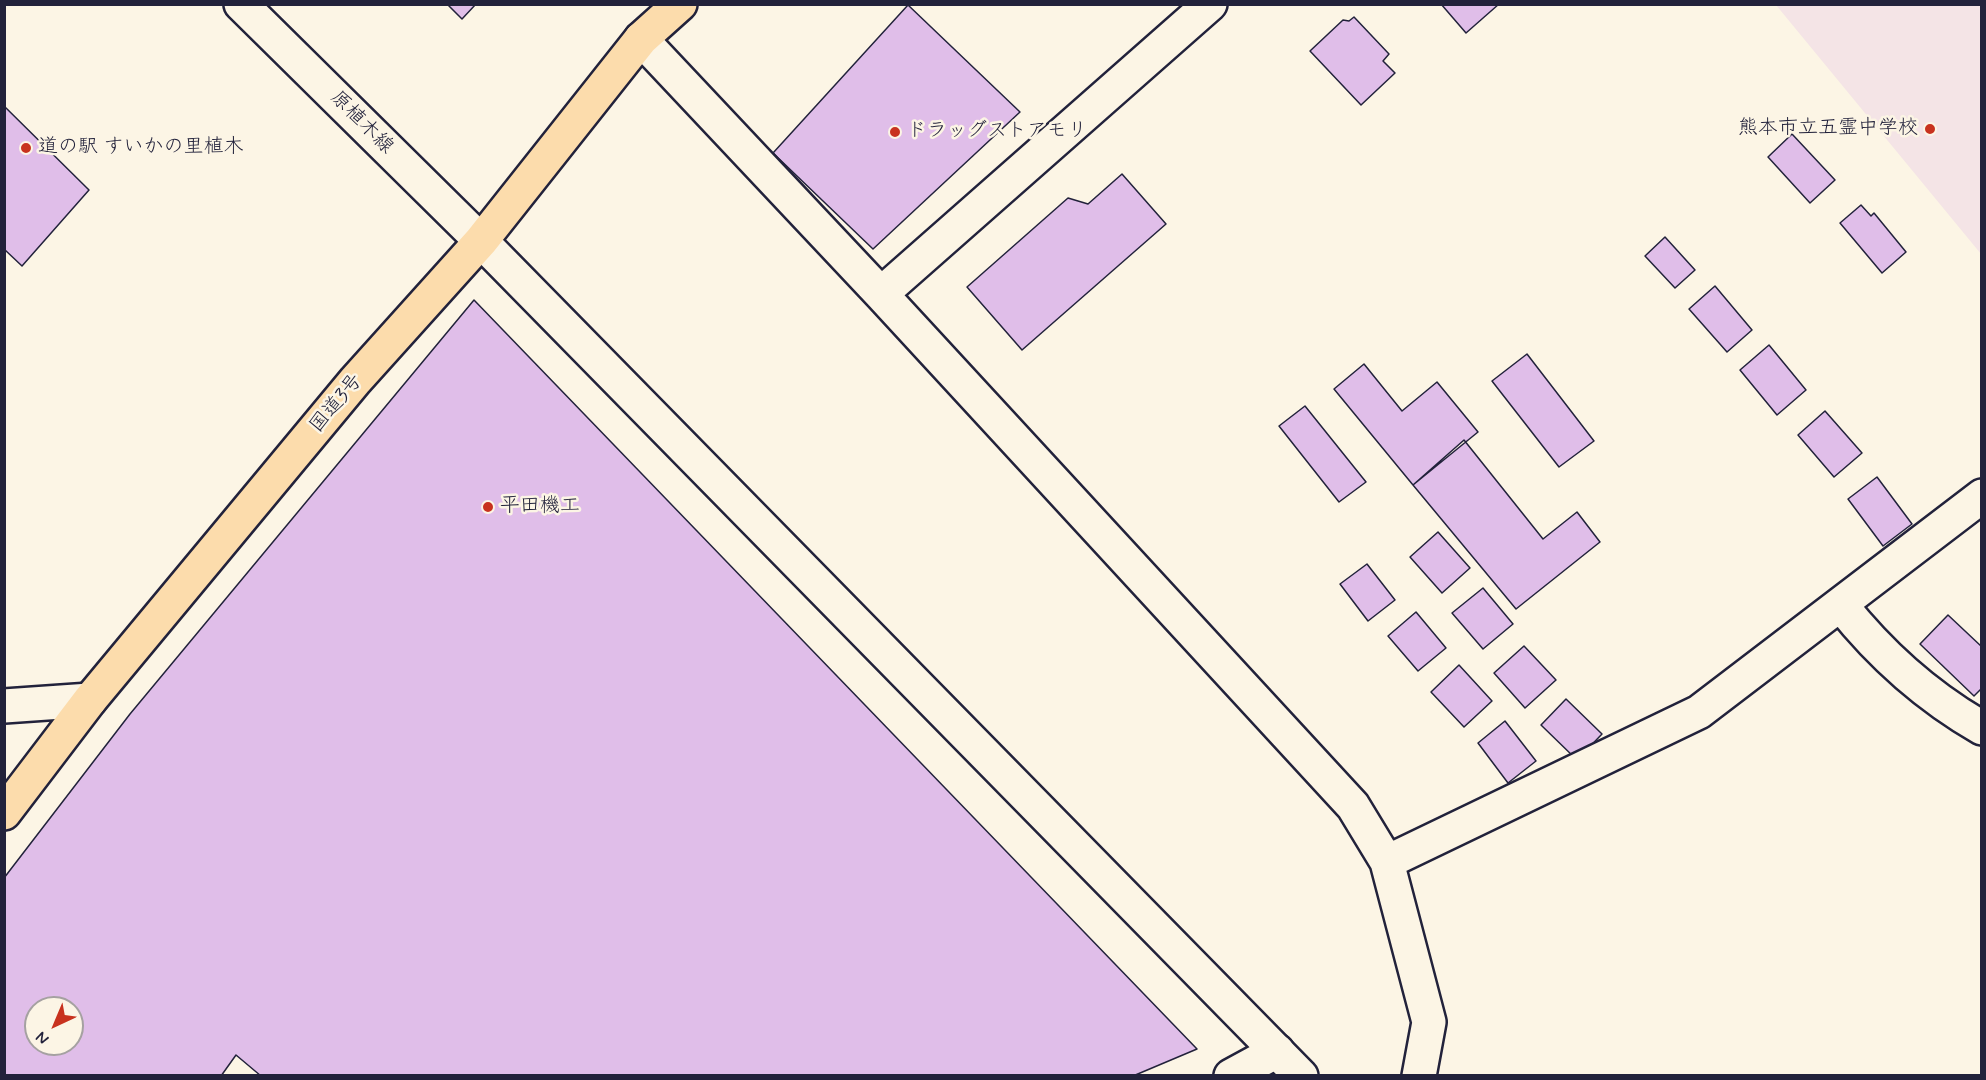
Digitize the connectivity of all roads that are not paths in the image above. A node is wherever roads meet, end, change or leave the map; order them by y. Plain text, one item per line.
1 (241, 4) edge
2 (680, 4) edge
3 (1210, 4) edge
4 (641, 39) junction
5 (481, 241) junction
6 (881, 294) junction
7 (1982, 496) edge
8 (1841, 604) junction
9 (90, 700) junction
10 (4, 706) edge
11 (1982, 728) edge
12 (4, 813) edge
13 (1387, 862) junction
14 (1276, 1051) junction
15 (1231, 1076) edge
16 (1301, 1076) edge
17 (1419, 1076) edge

1 - 5 street, 原植木線
2 - 4 highway, 国道3号
3 - 6 street
4 - 5 highway, 国道3号
4 - 6 street
5 - 9 highway, 国道3号
5 - 14 street, 原植木線
6 - 13 street
7 - 8 street
8 - 11 street
8 - 13 street
9 - 10 street
9 - 12 highway, 国道3号
13 - 17 street
14 - 15 street
14 - 16 street, 原植木線

